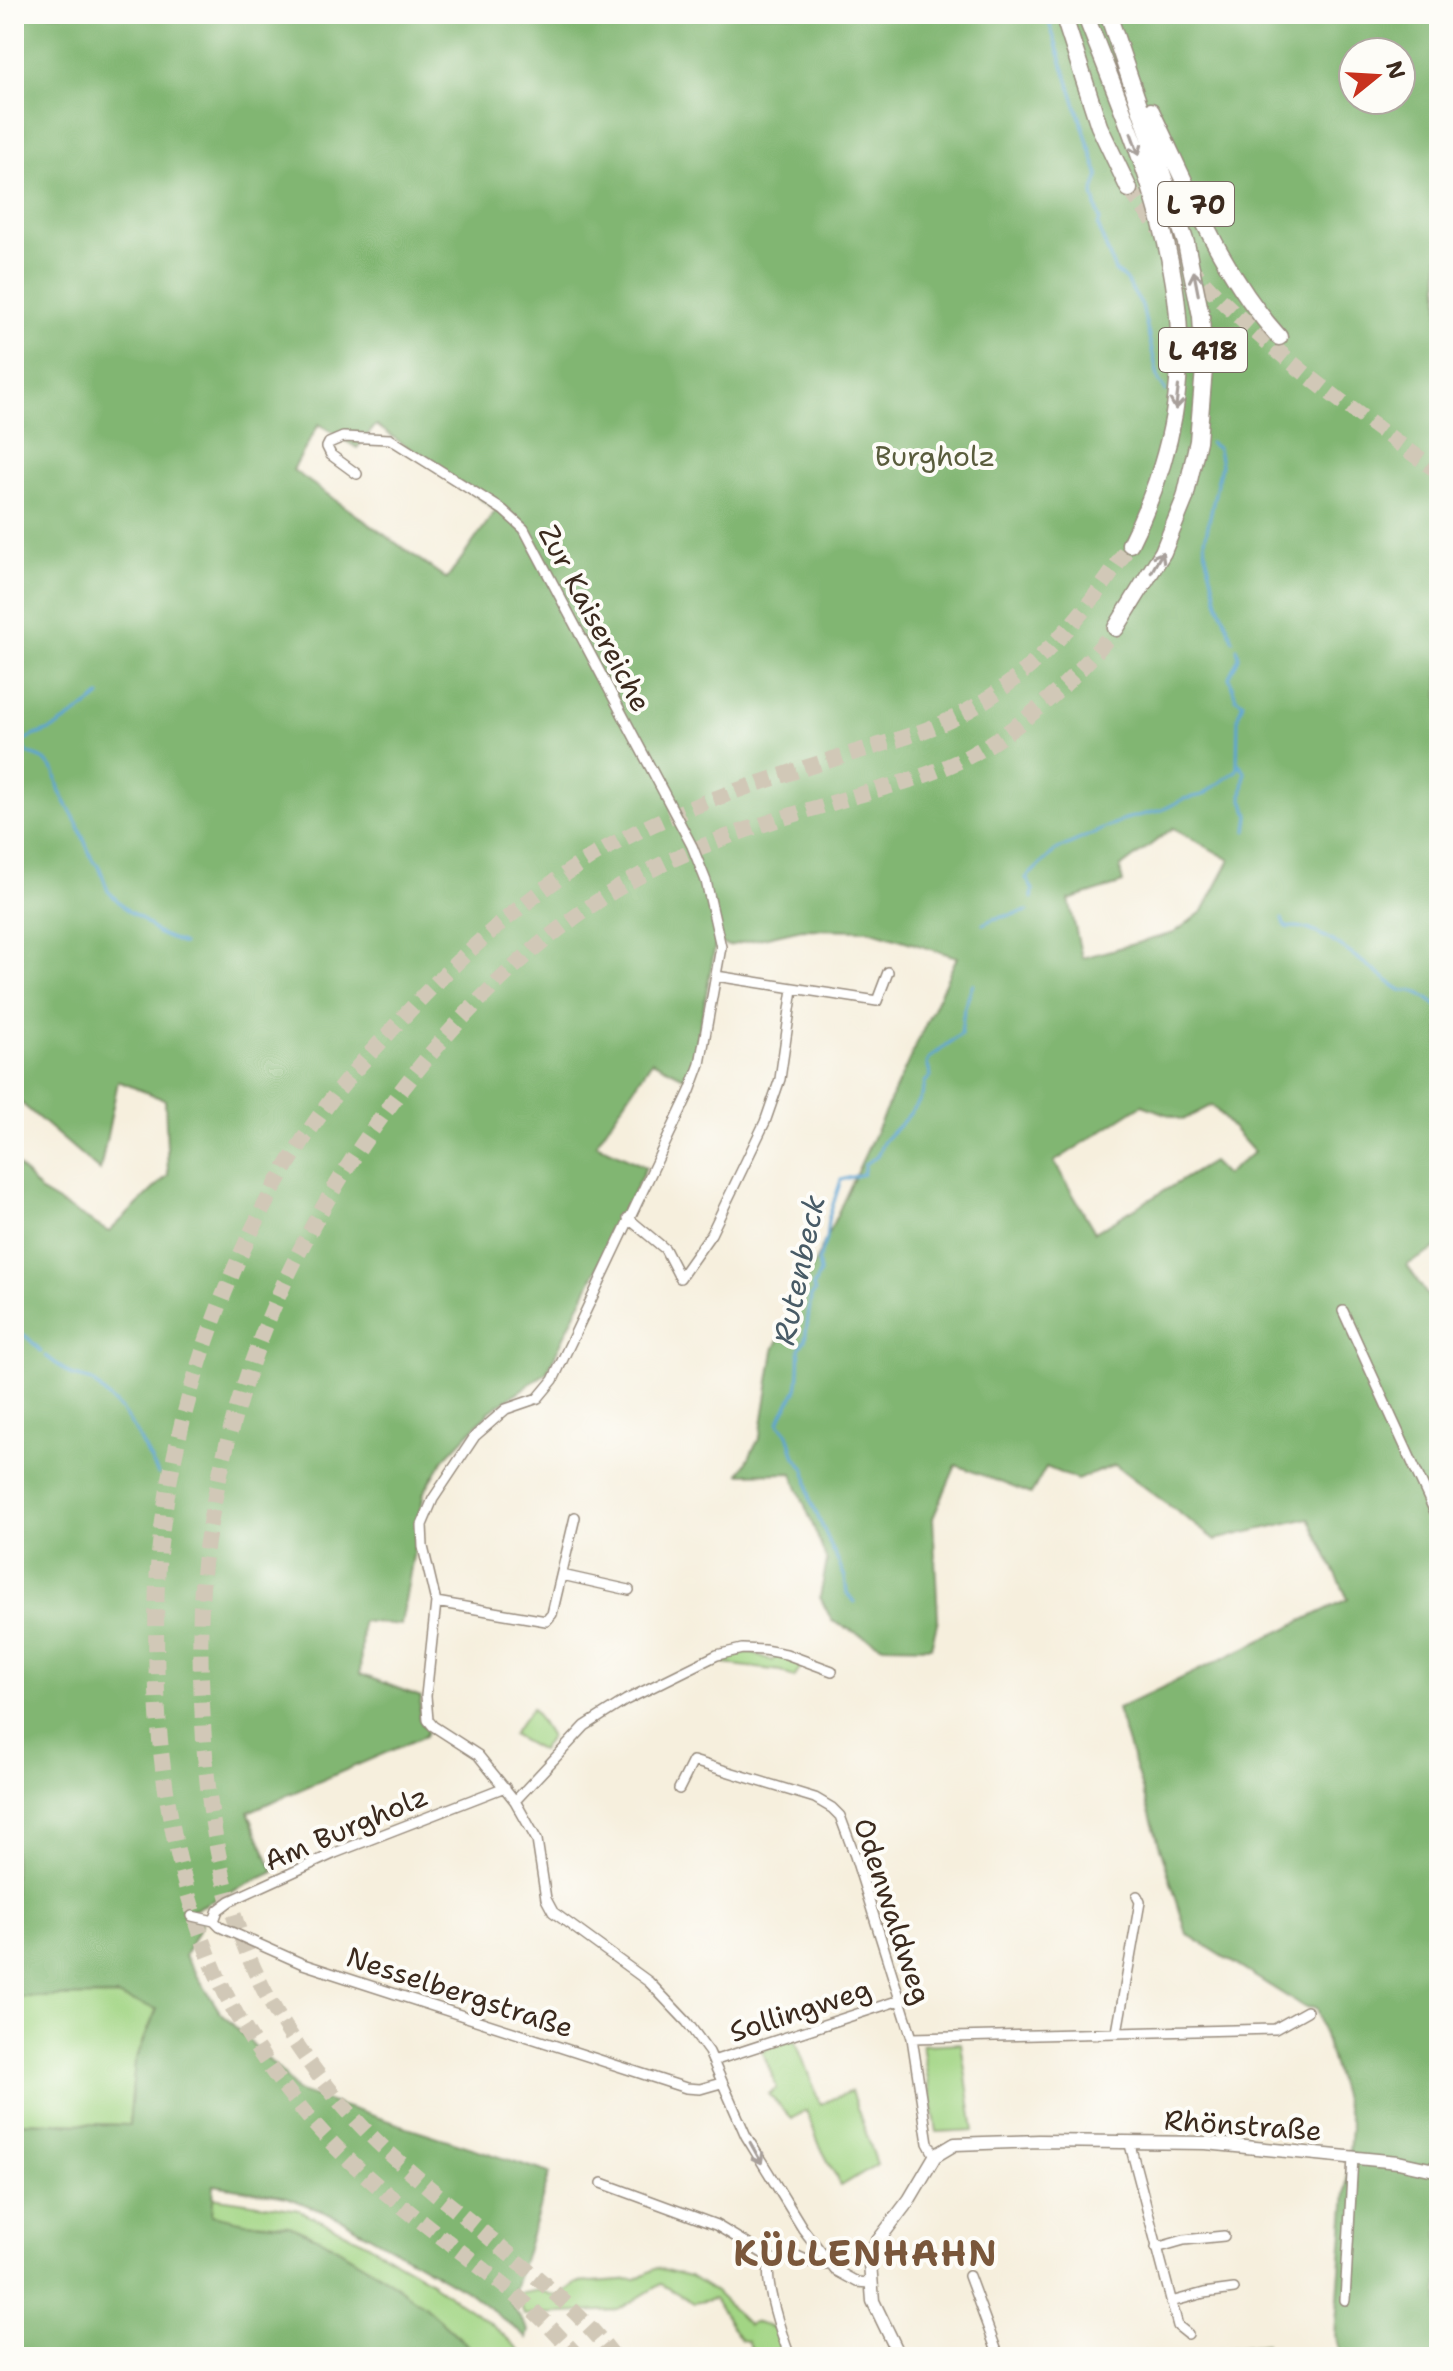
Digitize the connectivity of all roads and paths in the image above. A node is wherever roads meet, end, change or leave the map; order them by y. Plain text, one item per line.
1 (1063, 14) edge
2 (1085, 14) edge
3 (1108, 14) edge
4 (1127, 63) junction
5 (1129, 189) tunnel mouth
6 (1279, 337) dead end
7 (357, 474) dead end
8 (1130, 544) tunnel mouth
9 (1116, 628) tunnel mouth
10 (888, 972) dead end
11 (716, 976) junction
12 (793, 989) junction
13 (628, 1218) junction
14 (1343, 1311) dead end
15 (575, 1517) dead end
16 (1439, 1521) edge
17 (562, 1575) junction
18 (629, 1590) dead end
19 (436, 1602) junction
20 (832, 1671) dead end
21 (505, 1787) junction
22 (679, 1789) dead end
23 (515, 1801) junction
24 (1137, 1896) dead end
25 (192, 1916) dead end
26 (214, 1921) junction
27 (900, 2000) junction
28 (1307, 2011) dead end
29 (1117, 2032) junction
30 (912, 2038) junction
31 (713, 2061) junction
32 (721, 2083) junction
33 (1129, 2141) junction
34 (935, 2156) junction
35 (1353, 2157) junction
36 (1439, 2171) edge
37 (602, 2183) dead end
38 (1224, 2236) dead end
39 (1156, 2248) junction
40 (774, 2260) junction
41 (830, 2265) junction
42 (969, 2276) dead end
43 (869, 2283) junction
44 (1234, 2289) dead end
45 (1345, 2300) dead end
46 (1171, 2302) junction
47 (1188, 2334) dead end
48 (790, 2357) edge
49 (900, 2357) edge
50 (999, 2357) edge

1 - 5 highway, L 70
2 -> 8 highway, L 418
3 - 4 highway, L 418
4 - 6 highway, L 70
9 -> 4 highway, L 418
7 - 11 street, Zur Kaisereiche
10 - 12 street
11 - 12 street
11 - 13 street, Zur Kaisereiche
12 - 13 street
13 - 19 street, Zur Kaisereiche
14 - 16 street
15 - 17 street
17 - 18 street
17 - 19 street
19 - 21 street, Zur Kaisereiche
20 - 23 street
21 - 23 street
21 - 26 street, Am Burgholz
22 - 27 street, Odenwaldweg
23 - 31 street
24 - 29 street
25 - 26 street, Nesselbergstraße
26 - 32 street, Nesselbergstraße
27 - 30 street, Odenwaldweg
27 - 31 street, Sollingweg
28 - 29 street
29 - 30 street
30 - 34 street, Odenwaldweg
31 - 32 street
32 -> 41 street
33 - 34 street, Rhönstraße
33 - 35 street, Rhönstraße
33 - 39 street, Rhönstraße
34 - 43 street
35 - 36 street, Rhönstraße
35 - 45 street, Rhönstraße
37 - 40 street
38 - 39 street
39 - 46 street, Rhönstraße
40 - 41 street
40 - 48 street
41 - 43 street
42 - 50 street
43 - 49 street
44 - 46 street
46 - 47 street, Rhönstraße

